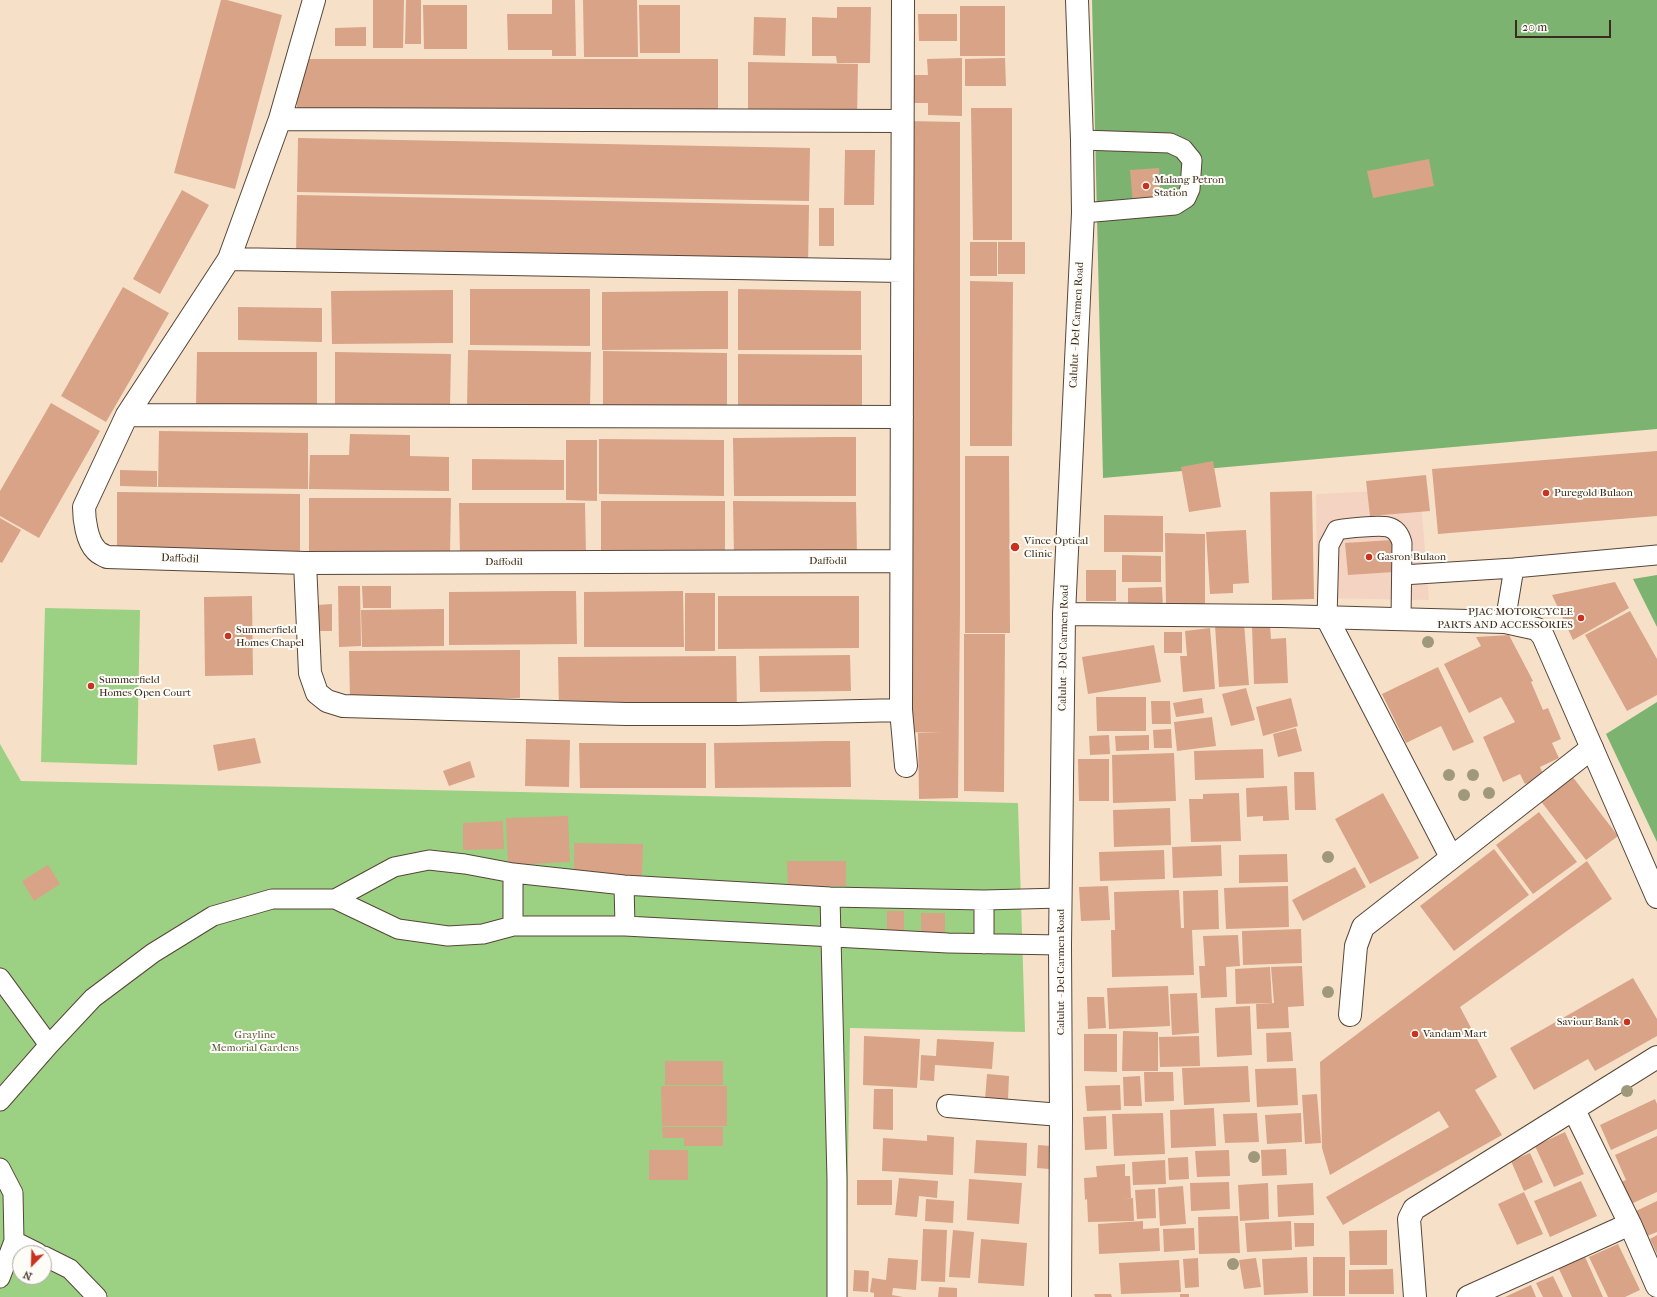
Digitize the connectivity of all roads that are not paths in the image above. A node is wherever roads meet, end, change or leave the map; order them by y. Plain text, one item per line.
1 (314, 0) edge
2 (903, 0) edge
3 (1077, 0) edge
4 (280, 119) junction
5 (902, 121) junction
6 (1082, 140) junction
7 (1083, 214) junction
8 (229, 259) junction
9 (902, 271) junction
10 (127, 415) junction
11 (902, 417) junction
12 (1657, 555) edge
13 (901, 561) junction
14 (306, 563) junction
15 (1514, 568) junction
16 (1402, 575) junction
17 (1064, 614) junction
18 (1327, 618) junction
19 (1401, 620) junction
20 (1506, 622) junction
21 (901, 710) junction
22 (1592, 748) junction
23 (906, 766) dead end
24 (1451, 857) junction
25 (513, 873) junction
26 (624, 885) junction
27 (830, 897) junction
28 (1657, 897) edge
29 (1061, 898) junction
30 (335, 899) junction
31 (984, 900) junction
32 (513, 926) junction
33 (625, 926) junction
34 (831, 938) junction
35 (984, 944) junction
36 (1060, 945) junction
37 (0, 978) edge
38 (1350, 1015) dead end
39 (48, 1045) junction
40 (1657, 1057) edge
41 (0, 1101) edge
42 (948, 1106) dead end
43 (1574, 1110) junction
44 (1061, 1115) junction
45 (0, 1168) edge
46 (1630, 1224) junction
47 (14, 1241) junction
48 (22, 1245) edge
49 (52, 1260) edge
50 (0, 1278) edge
51 (1657, 1286) edge
52 (97, 1297) edge
53 (836, 1297) edge
54 (1060, 1297) edge
55 (1415, 1297) edge
56 (1468, 1297) edge

1 - 4 street
2 - 5 street
3 - 6 street, Calulut - Del Carmen Road
4 - 5 street
4 - 8 street
5 - 9 street
6 - 7 street, Calulut - Del Carmen Road
6 - 7 lane
7 - 17 street, Calulut - Del Carmen Road
8 - 9 street
8 - 10 street
9 - 11 street
10 - 11 street
10 - 14 street, Daffodil
11 - 13 street
12 - 15 lane
13 - 14 street, Daffodil
13 - 21 street
14 - 21 street
15 - 16 lane
15 - 20 lane
16 - 18 lane
16 - 19 lane
17 - 18 street
17 - 29 street, Calulut - Del Carmen Road
18 - 19 street
18 - 24 street
19 - 20 street
20 - 22 street
21 - 23 street
22 - 24 street
22 - 28 street
24 - 38 street
25 - 26 lane
25 - 30 lane
25 - 32 lane
26 - 27 lane
26 - 33 lane
27 - 31 lane
27 - 34 lane
29 - 31 lane
29 - 36 street, Calulut - Del Carmen Road
30 - 32 lane
30 - 39 lane
31 - 35 lane
32 - 33 lane
33 - 34 lane
34 - 35 lane
34 - 53 lane
35 - 36 lane
36 - 44 street, Calulut - Del Carmen Road
37 - 39 lane
39 - 41 lane
40 - 43 street
42 - 44 street
43 - 46 street
43 - 55 street
44 - 54 street, Calulut - Del Carmen Road
45 - 47 lane
46 - 51 street
46 - 56 street
47 - 48 lane
47 - 50 lane
49 - 52 lane

